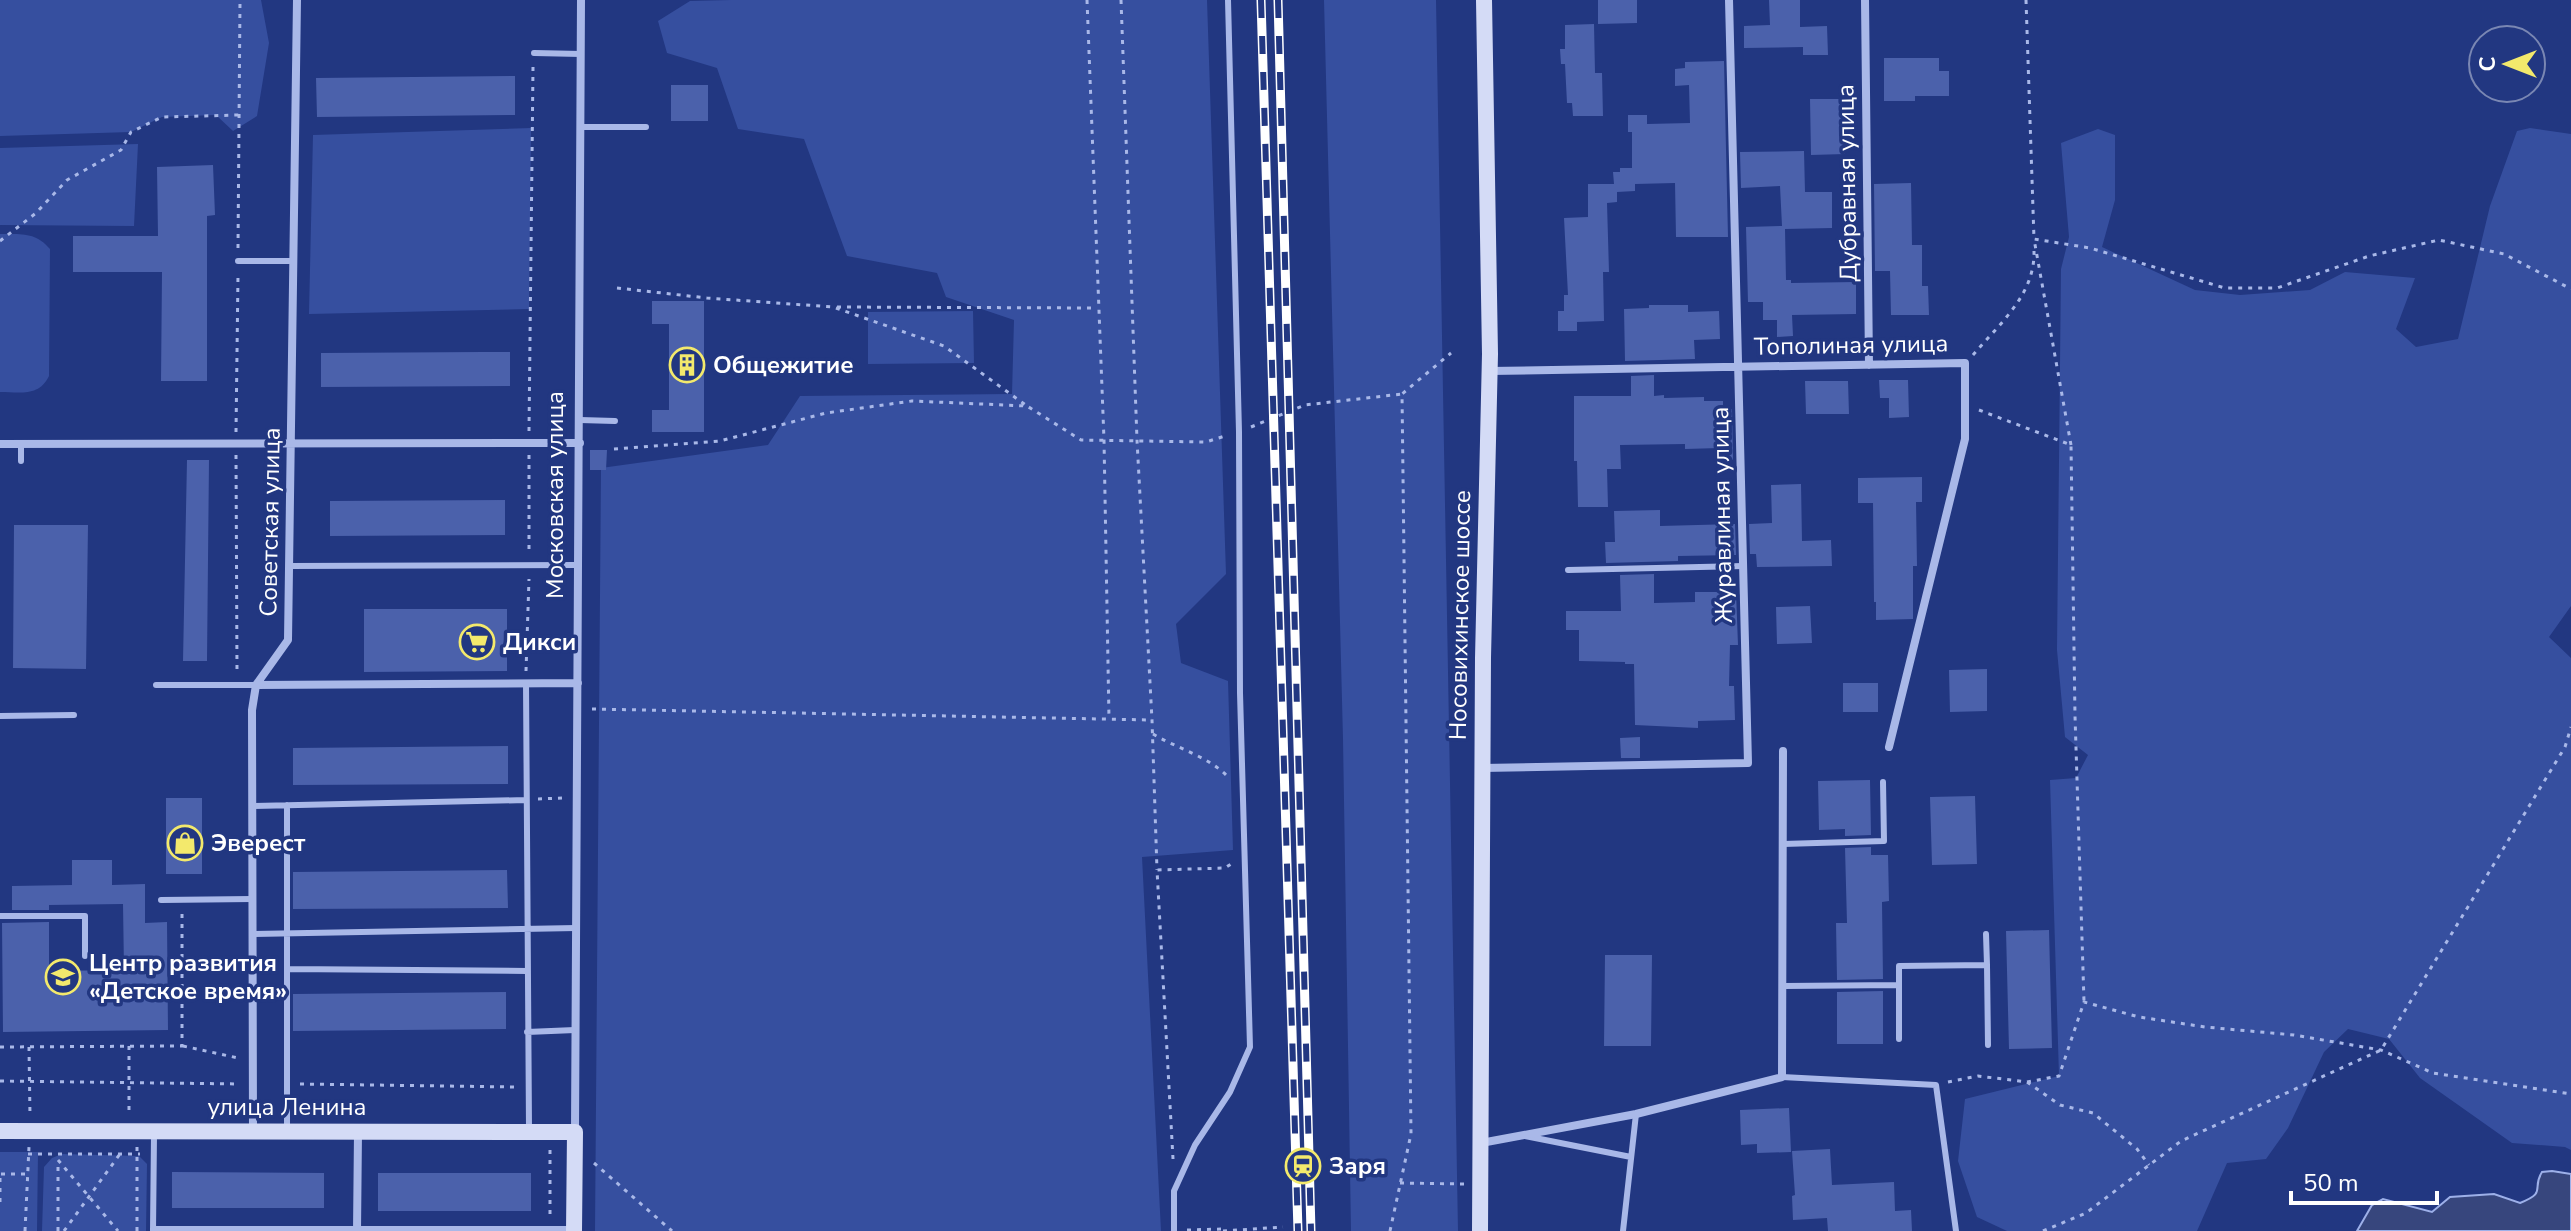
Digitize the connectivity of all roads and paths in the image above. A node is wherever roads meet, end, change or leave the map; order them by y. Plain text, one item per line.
1 (240, 0) edge
2 (297, 0) edge
3 (581, 0) edge
4 (1087, 0) edge
5 (1121, 0) edge
6 (1228, 0) edge
7 (1484, 0) edge
8 (1729, 0) edge
9 (1865, 0) edge
10 (2026, 0) edge
11 (534, 53) joint
12 (581, 54) junction
13 (239, 115) junction
14 (581, 127) junction
15 (646, 127) dead end
16 (2034, 239) junction
17 (0, 241) edge
18 (238, 261) junction
19 (293, 261) junction
20 (617, 288) dead end
21 (2571, 289) edge
22 (833, 307) junction
23 (1099, 308) junction
24 (1451, 353) dead end
25 (1965, 363) junction
26 (1869, 365) junction
27 (1739, 367) junction
28 (1489, 371) junction
29 (1402, 394) junction
30 (1965, 405) junction
31 (1027, 406) junction
32 (580, 420) junction
33 (615, 421) dead end
34 (1239, 432) junction
35 (1104, 440) junction
36 (1137, 440) junction
37 (580, 443) junction
38 (0, 444) edge
39 (21, 444) junction
40 (236, 444) junction
41 (291, 444) junction
42 (529, 444) junction
43 (2071, 445) junction
44 (614, 449) dead end
45 (21, 461) dead end
46 (579, 565) junction
47 (289, 566) junction
48 (1744, 566) junction
49 (1568, 570) dead end
50 (526, 683) junction
51 (578, 683) junction
52 (156, 685) dead end
53 (237, 685) junction
54 (256, 685) junction
55 (578, 708) junction
56 (74, 715) dead end
57 (0, 716) edge
58 (1109, 719) junction
59 (1152, 720) junction
60 (2571, 727) edge
61 (1153, 734) junction
62 (1889, 747) dead end
63 (1783, 751) dead end
64 (1482, 768) junction
65 (1883, 782) dead end
66 (1243, 793) junction
67 (577, 798) junction
68 (526, 800) junction
69 (287, 805) junction
70 (253, 806) junction
71 (1783, 844) junction
72 (1245, 856) junction
73 (1157, 870) junction
74 (252, 899) junction
75 (161, 900) dead end
76 (183, 900) junction
77 (0, 916) edge
78 (576, 928) junction
79 (527, 929) junction
80 (252, 934) junction
81 (286, 934) junction
82 (1986, 934) dead end
83 (85, 956) dead end
84 (1987, 965) junction
85 (287, 969) junction
86 (527, 971) junction
87 (1899, 985) junction
88 (1784, 986) junction
89 (2084, 1002) junction
90 (575, 1030) junction
91 (527, 1032) junction
92 (1899, 1039) dead end
93 (1988, 1045) dead end
94 (129, 1046) junction
95 (182, 1046) junction
96 (0, 1047) edge
97 (29, 1047) junction
98 (2381, 1050) junction
99 (238, 1071) dead end
100 (1782, 1077) junction
101 (2027, 1082) junction
102 (1936, 1085) junction
103 (2571, 1094) edge
104 (1636, 1114) junction
105 (0, 1131) edge
106 (31, 1131) junction
107 (140, 1131) junction
108 (253, 1131) junction
109 (287, 1131) junction
110 (358, 1132) junction
111 (529, 1132) junction
112 (550, 1132) junction
113 (575, 1132) junction
114 (1522, 1135) junction
115 (1480, 1143) junction
116 (575, 1150) junction
117 (28, 1154) junction
118 (58, 1154) junction
119 (120, 1154) junction
120 (137, 1154) junction
121 (154, 1154) junction
122 (1631, 1157) junction
123 (58, 1160) junction
124 (1173, 1160) dead end
125 (2149, 1165) junction
126 (0, 1174) edge
127 (25, 1174) junction
128 (1400, 1183) junction
129 (1480, 1185) junction
130 (89, 1196) junction
131 (0, 1202) edge
132 (1283, 1227) dead end
133 (550, 1229) edge
134 (1250, 1229) edge
135 (153, 1230) edge
136 (574, 1230) edge
137 (1174, 1230) edge
138 (1223, 1230) edge
139 (25, 1231) edge
140 (58, 1231) edge
141 (64, 1231) edge
142 (118, 1231) edge
143 (137, 1231) edge
144 (357, 1231) edge
145 (672, 1231) edge
146 (1390, 1231) edge
147 (1480, 1231) edge
148 (1623, 1231) edge
149 (1956, 1231) edge
150 (2043, 1231) edge

1 - 13 path
2 - 19 street, Советская улица
3 - 12 street, Московская улица
4 - 23 path
5 - 36 path
6 - 34 lane
7 - 28 main road, Носовихинское шоссе
8 - 27 street, Журавлиная улица
9 - 26 street, Дубравная улица
10 - 16 path
11 - 12 lane
11 - 42 path
12 - 14 street, Московская улица
13 - 17 path
13 - 18 path
14 - 15 lane
14 - 32 street, Московская улица
16 - 21 path
16 - 25 path
16 - 43 path
18 - 19 lane
18 - 40 path
19 - 41 street, Советская улица
20 - 22 path
22 - 23 path
22 - 31 path
23 - 35 path
24 - 29 path
25 - 26 street, Тополиная улица
25 - 30 street, Тополиная улица
26 - 27 street, Тополиная улица
27 - 28 street, Тополиная улица
27 - 48 street, Журавлиная улица
28 - 64 main road, Носовихинское шоссе
29 - 34 path
29 - 128 path
30 - 43 path
30 - 62 street, Тополиная улица
31 - 35 path
31 - 44 path
32 - 33 lane
32 - 37 street, Московская улица
34 - 36 path
34 - 66 lane
35 - 36 path
35 - 58 path
36 - 59 path
37 - 42 street
37 - 46 street, Московская улица
38 - 39 street
39 - 40 street
39 - 45 lane
40 - 41 street
40 - 53 path
41 - 42 street
41 - 47 street, Советская улица
43 - 89 path
46 - 47 lane
46 - 51 street, Московская улица
47 - 54 street, Советская улица
48 - 49 lane
48 - 64 street, Журавлиная улица
50 - 51 street
50 - 54 street
50 - 68 lane
51 - 55 street, Московская улица
52 - 53 lane
53 - 54 lane
54 - 70 street, Советская улица
55 - 58 path
55 - 67 street, Московская улица
56 - 57 lane
58 - 59 path
59 - 61 path
60 - 98 path
61 - 66 path
61 - 73 path
63 - 71 street
64 - 115 main road, Носовихинское шоссе
65 - 71 lane
66 - 72 lane
67 - 68 path
67 - 78 street, Московская улица
68 - 69 lane
68 - 79 lane
69 - 70 lane
69 - 81 lane
70 - 74 street, Советская улица
71 - 88 street
72 - 73 path
72 - 137 lane
73 - 124 path
74 - 76 lane
74 - 80 street, Советская улица
75 - 76 lane
76 - 95 path
77 - 83 lane
78 - 79 lane
78 - 90 street, Московская улица
79 - 81 lane
79 - 86 lane
80 - 81 lane
80 - 108 street, Советская улица
81 - 85 lane
82 - 84 lane
84 - 87 lane
84 - 93 lane
85 - 86 lane
85 - 109 lane
86 - 91 lane
87 - 88 lane
87 - 92 lane
88 - 100 street
89 - 98 path
89 - 101 path
90 - 91 lane
90 - 113 street, Московская улица
91 - 111 lane
94 - 95 path
94 - 97 path
94 - 107 path
95 - 99 path
96 - 97 path
97 - 106 path
98 - 103 path
98 - 125 path
100 - 102 lane
100 - 104 street
101 - 102 path
101 - 125 path
102 - 149 lane
104 - 114 street
104 - 122 lane
105 - 106 main road, улица Ленина
106 - 107 main road, улица Ленина
106 - 117 path
107 - 108 main road, улица Ленина
107 - 120 path
107 - 121 lane
108 - 109 main road, улица Ленина
109 - 110 main road, улица Ленина
110 - 111 main road, улица Ленина
110 - 144 street
111 - 112 main road, улица Ленина
112 - 113 main road, улица Ленина
112 - 133 path
113 - 116 main road, Московская улица
114 - 115 street
114 - 122 lane
115 - 129 main road, Носовихинское шоссе
116 - 136 main road, Московская улица
116 - 145 path
117 - 118 path
117 - 127 path
118 - 119 path
118 - 123 path
119 - 120 path
119 - 130 path
120 - 121 path
120 - 143 path
121 - 135 lane
122 - 148 lane
123 - 130 path
123 - 140 path
125 - 150 path
126 - 127 path
126 - 131 path
127 - 139 path
128 - 129 path
128 - 146 path
129 - 147 main road, Носовихинское шоссе
130 - 141 path
130 - 142 path
132 - 134 path
133 - 136 lane
133 - 144 lane
134 - 138 path
135 - 144 lane
137 - 138 path

